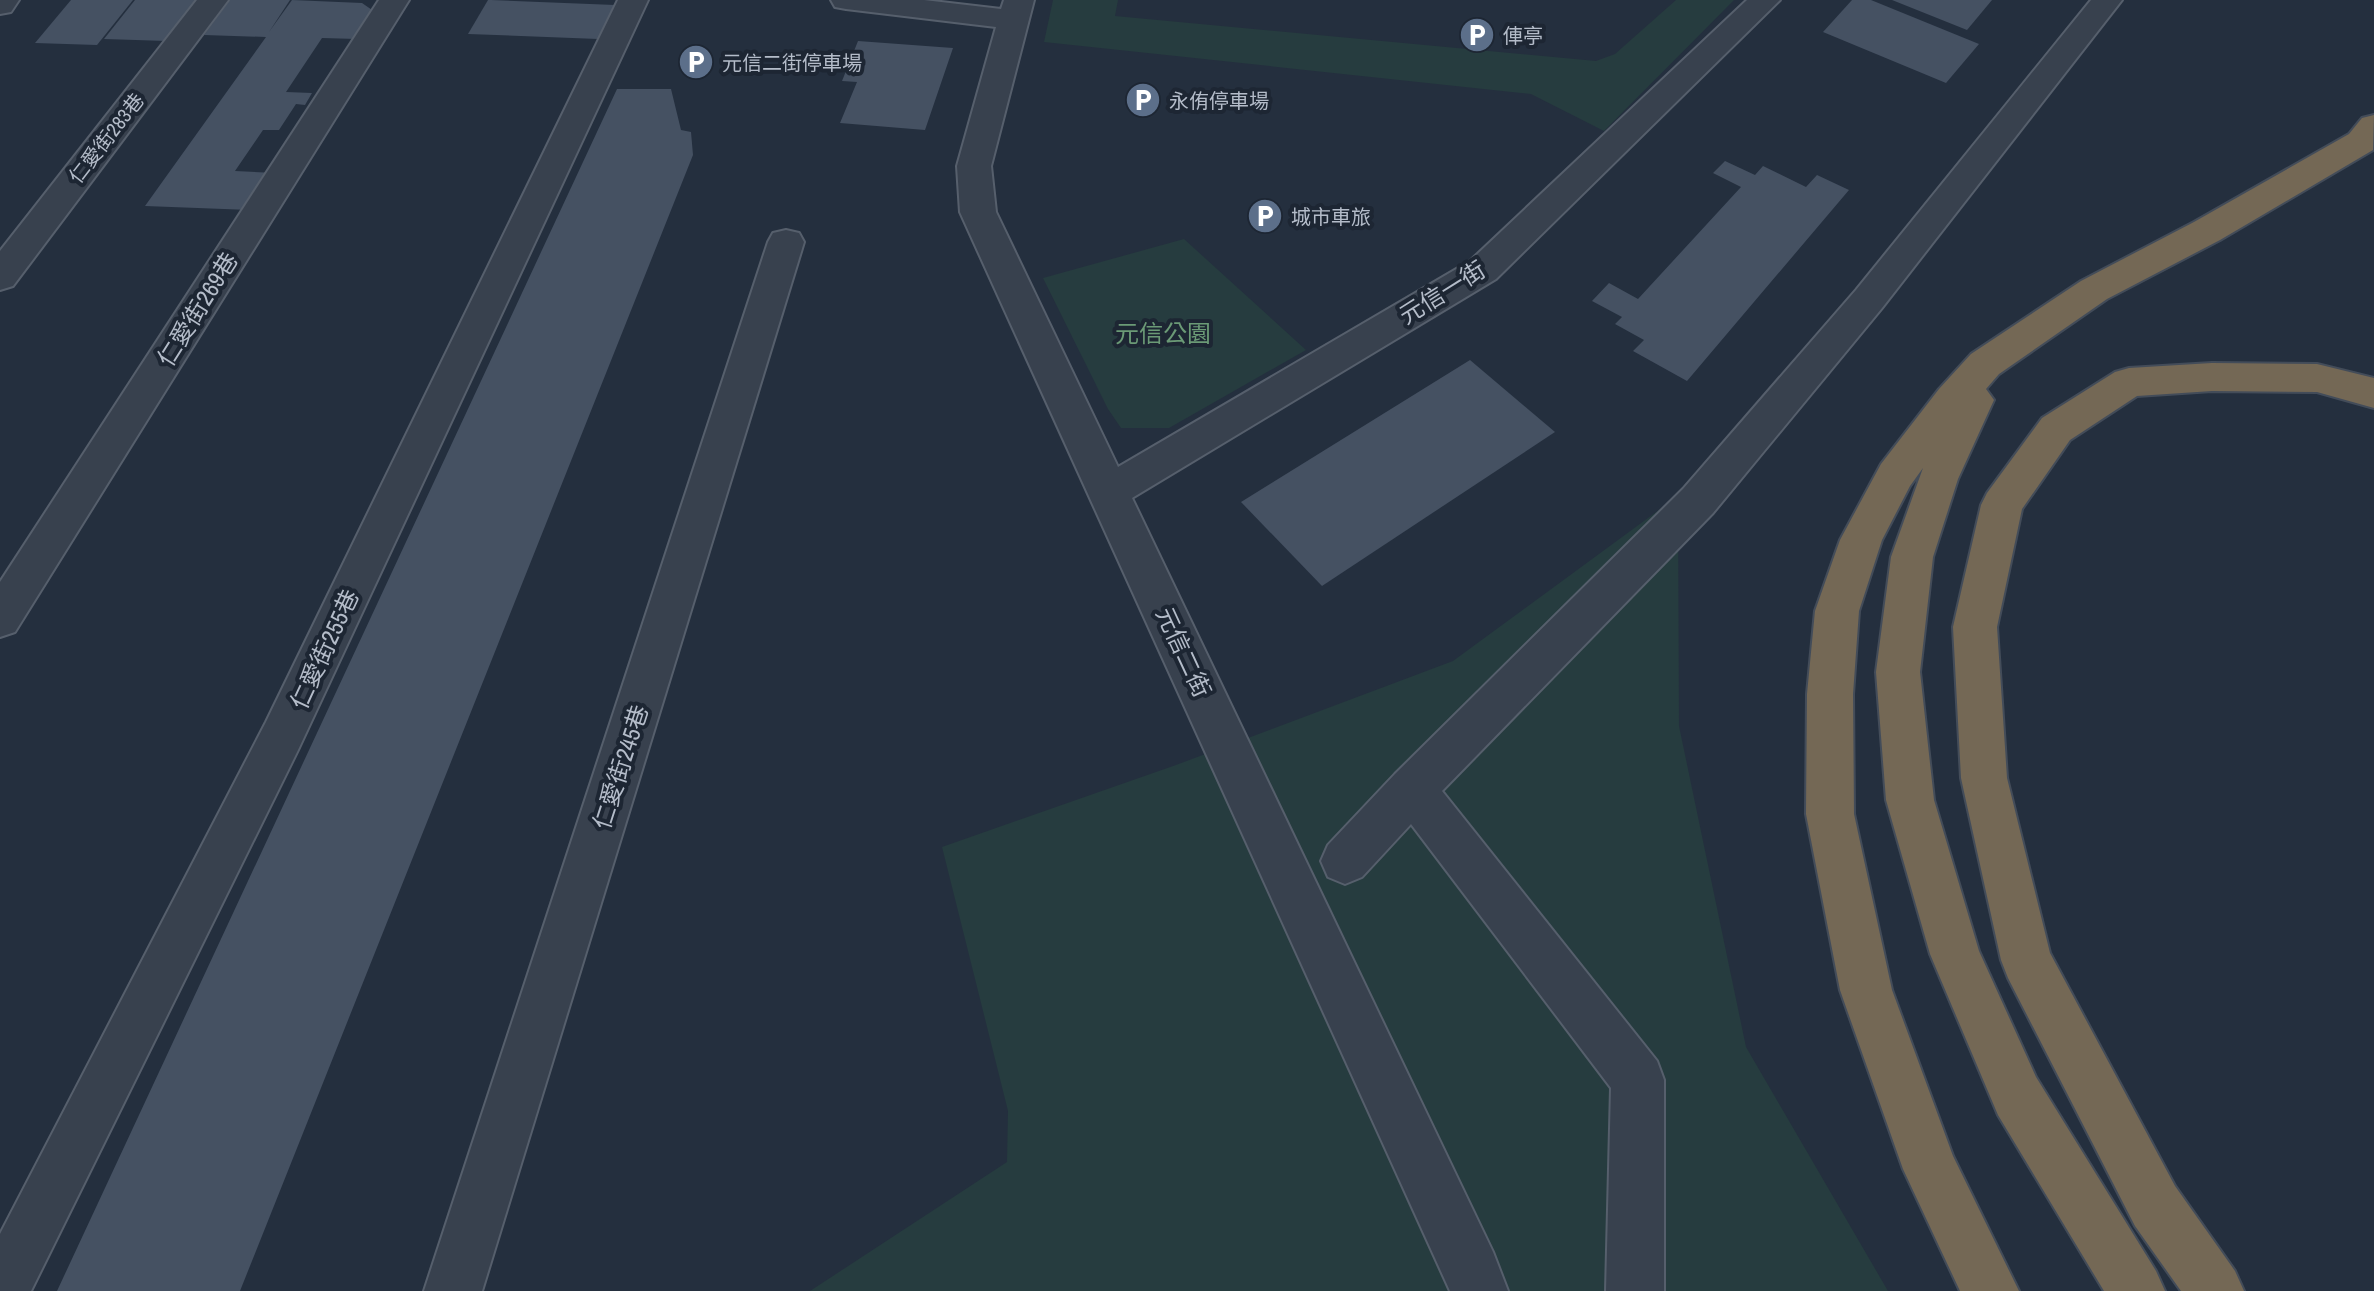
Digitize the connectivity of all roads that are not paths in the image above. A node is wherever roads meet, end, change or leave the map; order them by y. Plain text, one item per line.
1 (4, 0) edge
2 (213, 0) edge
3 (394, 0) edge
4 (633, 0) edge
5 (846, 0) edge
6 (1765, 0) edge
7 (2107, 0) edge
8 (0, 5) edge
9 (1016, 10) edge
10 (2374, 126) edge
11 (786, 242) dead end
12 (0, 277) edge
13 (2029, 333) junction
14 (2374, 393) edge
15 (1109, 492) junction
16 (0, 619) edge
17 (1412, 789) junction
18 (1345, 861) dead end
19 (1, 1291) edge
20 (453, 1291) edge
21 (1479, 1291) edge
22 (1635, 1291) edge
23 (1990, 1291) edge
24 (2136, 1291) edge
25 (2215, 1291) edge

1 - 8 street
2 - 12 street, 仁愛街283巷
3 - 16 street, 仁愛街269巷
4 - 19 street, 仁愛街255巷
5 - 9 street
6 - 15 street, 元信一街
7 - 17 street
9 - 15 street, 元信二街
10 - 13 highway
11 - 20 street, 仁愛街245巷
13 - 23 highway
13 - 24 highway
14 - 25 highway
15 - 21 street, 元信二街
17 - 18 street
17 - 22 street

